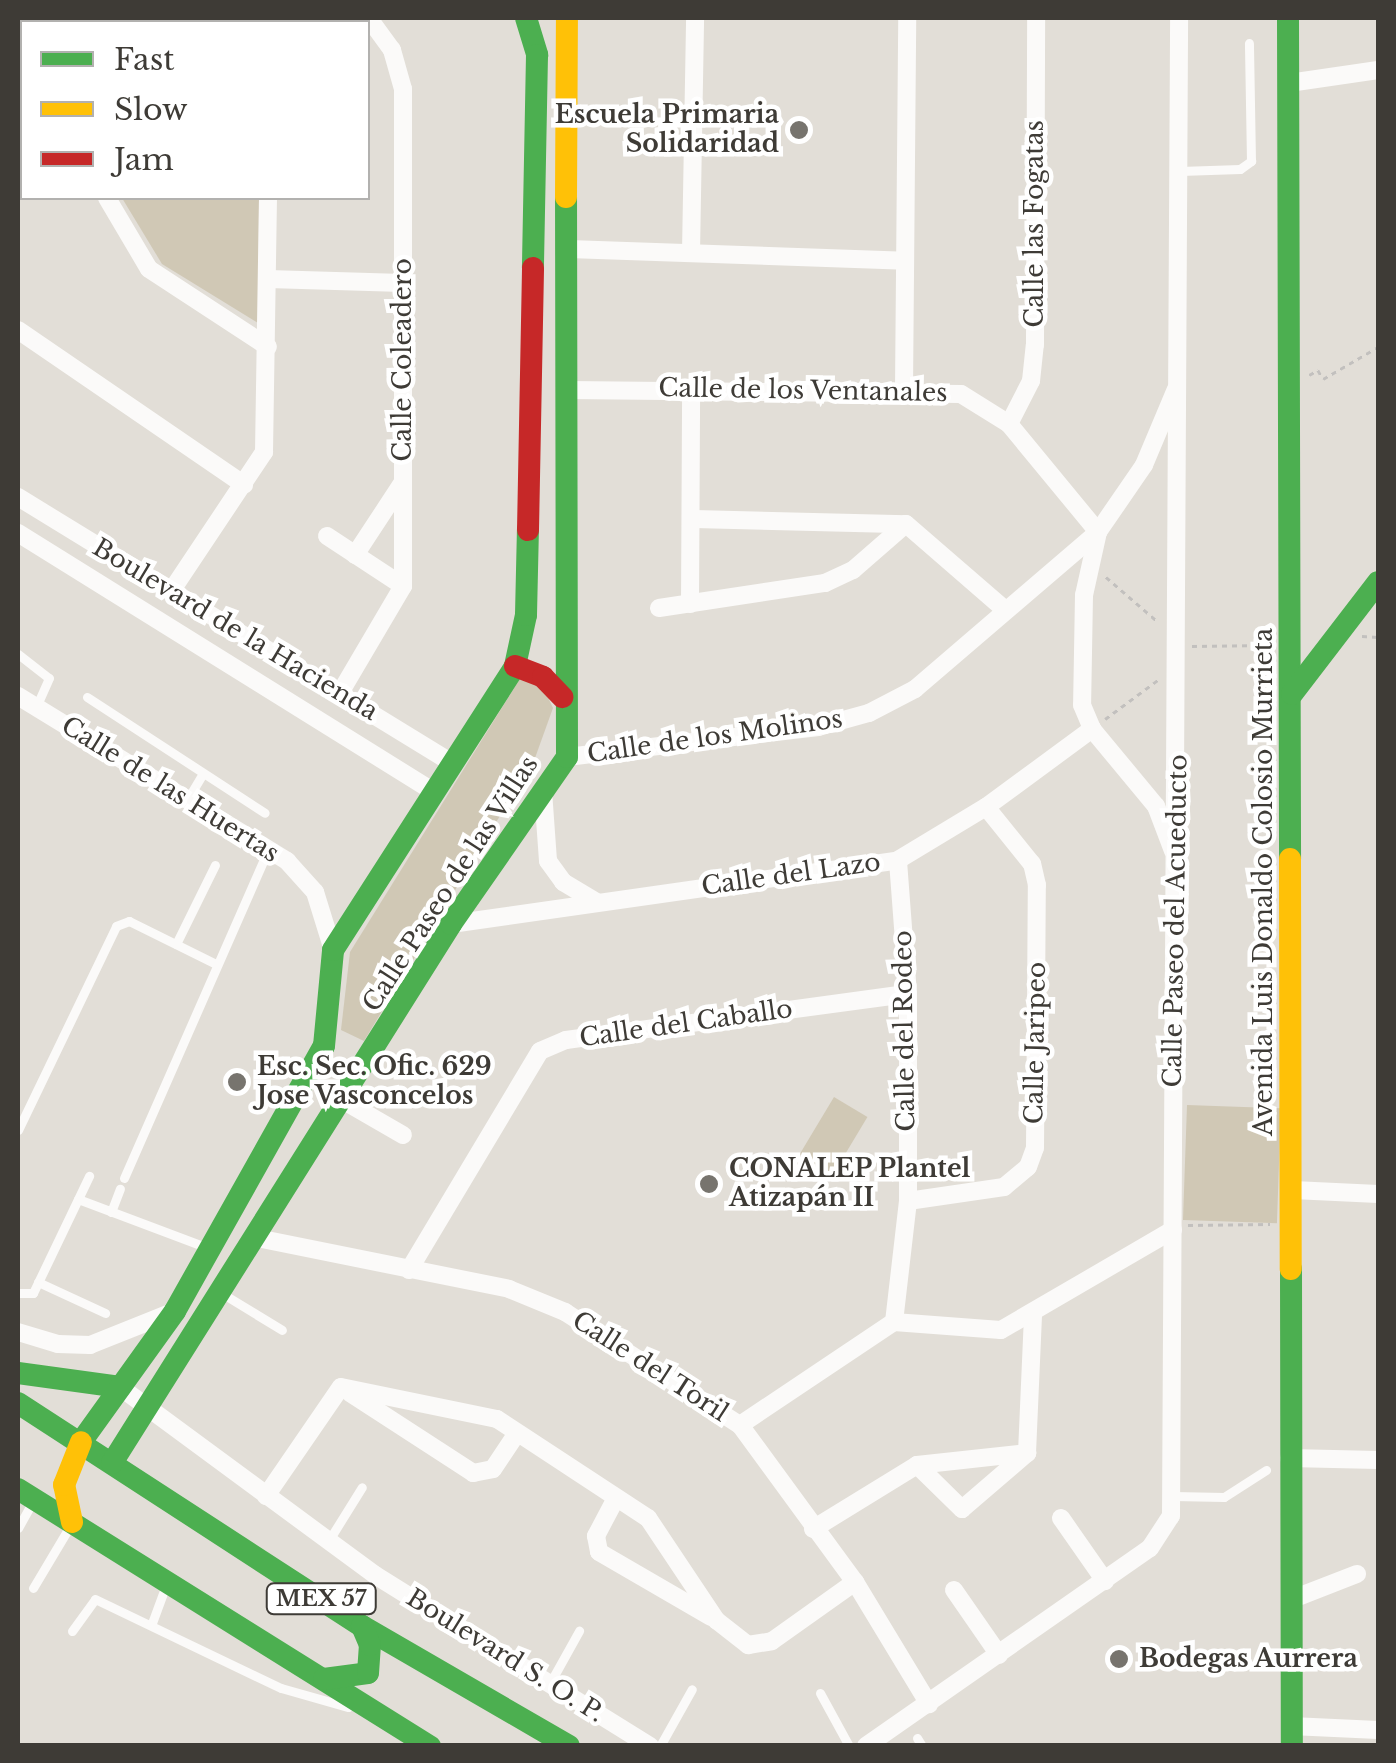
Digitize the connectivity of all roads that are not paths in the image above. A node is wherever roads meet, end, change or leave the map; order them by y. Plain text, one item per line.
1 (369, 18) edge
2 (526, 18) edge
3 (567, 18) edge
4 (694, 18) edge
5 (906, 18) edge
6 (1036, 18) edge
7 (1179, 18) edge
8 (1288, 18) edge
9 (1250, 43) dead end
10 (1378, 70) edge
11 (1289, 83) junction
12 (1180, 171) junction
13 (107, 200) edge
14 (268, 200) edge
15 (569, 249) junction
16 (691, 253) junction
17 (905, 261) junction
18 (268, 280) junction
19 (402, 283) junction
20 (18, 330) edge
21 (268, 347) junction
22 (691, 388) junction
23 (904, 389) junction
24 (568, 390) junction
25 (1009, 424) junction
26 (1172, 424) junction
27 (403, 482) junction
28 (244, 485) junction
29 (18, 497) edge
30 (694, 519) junction
31 (906, 524) junction
32 (1098, 532) junction
33 (18, 533) edge
34 (327, 536) dead end
35 (355, 554) junction
36 (1378, 581) edge
37 (176, 584) junction
38 (404, 586) junction
39 (690, 604) junction
40 (659, 608) dead end
41 (1004, 609) junction
42 (18, 654) edge
43 (515, 666) junction
44 (340, 694) junction
45 (1292, 694) junction
46 (18, 696) edge
47 (562, 697) junction
48 (87, 698) dead end
49 (36, 707) junction
50 (1092, 729) junction
51 (568, 757) junction
52 (452, 763) junction
53 (204, 773) junction
54 (542, 789) junction
55 (432, 791) junction
56 (187, 800) junction
57 (986, 808) junction
58 (265, 812) dead end
59 (268, 850) junction
60 (898, 860) junction
61 (1177, 862) junction
62 (215, 865) dead end
63 (596, 902) junction
64 (451, 924) junction
65 (176, 944) junction
66 (333, 950) junction
67 (216, 964) junction
68 (908, 994) junction
69 (324, 1046) junction
70 (366, 1066) junction
71 (344, 1100) junction
72 (18, 1130) edge
73 (404, 1135) dead end
74 (89, 1176) dead end
75 (124, 1178) dead end
76 (120, 1189) dead end
77 (1293, 1190) junction
78 (1378, 1194) edge
79 (78, 1200) junction
80 (908, 1200) junction
81 (111, 1212) junction
82 (1172, 1230) junction
83 (257, 1238) junction
84 (209, 1248) junction
85 (410, 1270) junction
86 (38, 1282) junction
87 (18, 1293) edge
88 (223, 1294) junction
89 (175, 1311) junction
90 (105, 1313) dead end
91 (1034, 1316) junction
92 (894, 1322) junction
93 (202, 1327) junction
94 (282, 1330) dead end
95 (18, 1332) edge
96 (18, 1373) edge
97 (120, 1386) junction
98 (342, 1387) junction
99 (18, 1404) edge
100 (151, 1408) junction
101 (740, 1425) junction
102 (517, 1432) junction
103 (80, 1442) junction
104 (1028, 1453) junction
105 (1288, 1458) junction
106 (1378, 1460) edge
107 (112, 1462) junction
108 (918, 1465) junction
109 (1266, 1470) dead end
110 (362, 1487) dead end
111 (26, 1494) edge
112 (266, 1496) junction
113 (1173, 1496) junction
114 (616, 1498) junction
115 (1060, 1518) dead end
116 (72, 1522) junction
117 (18, 1528) edge
118 (814, 1530) junction
119 (328, 1542) junction
120 (1356, 1574) dead end
121 (1105, 1581) junction
122 (856, 1582) junction
123 (168, 1583) junction
124 (33, 1588) dead end
125 (954, 1590) dead end
126 (1290, 1600) junction
127 (716, 1620) junction
128 (152, 1623) junction
129 (362, 1626) junction
130 (72, 1630) dead end
131 (579, 1632) dead end
132 (282, 1655) junction
133 (999, 1655) junction
134 (321, 1679) junction
135 (266, 1680) junction
136 (550, 1684) junction
137 (692, 1690) dead end
138 (820, 1693) dead end
139 (929, 1704) junction
140 (372, 1710) junction
141 (1378, 1730) edge
142 (1290, 1740) edge
143 (430, 1746) edge
144 (569, 1746) edge
145 (650, 1746) edge
146 (660, 1746) edge
147 (848, 1746) edge
148 (866, 1746) edge

1 - 19 street, Calle Coleadero
2 - 43 street, Calle Paseo de las Villas
3 - 15 street, Calle Paseo de las Villas
4 - 16 street
5 - 17 street
6 - 25 street, Calle las Fogatas
7 - 12 street, Calle Paseo del Acueducto
8 - 11 street, Avenida Luis Donaldo Colosio Murrieta
9 - 12 lane
10 - 11 street
11 - 45 street, Avenida Luis Donaldo Colosio Murrieta
12 - 26 street, Calle Paseo del Acueducto
13 - 21 street
14 - 18 street
15 - 16 street
15 - 24 street, Calle Paseo de las Villas
16 - 17 street
17 - 23 street
18 - 19 street
18 - 21 street
19 - 27 street, Calle Coleadero
20 - 28 street
21 - 28 street
22 - 23 street, Calle de los Ventanales
22 - 24 street, Calle de los Ventanales
22 - 30 street
23 - 25 street, Calle de los Ventanales
24 - 47 street, Calle Paseo de las Villas
25 - 32 street, Calle de los Ventanales
26 - 32 street, Calle de los Molinos
26 - 61 street, Calle Paseo del Acueducto
27 - 35 street
27 - 38 street, Calle Coleadero
28 - 37 street
29 - 37 street, Boulevard de la Hacienda
30 - 31 street
30 - 39 street
31 - 39 street
31 - 41 street
32 - 41 street, Calle de los Molinos
32 - 50 street, Calle de los Molinos
33 - 55 street, Boulevard de la Hacienda
34 - 35 street
35 - 38 street
36 - 45 street
37 - 44 street, Boulevard de la Hacienda
38 - 44 street
39 - 40 street
41 - 51 street, Calle de los Molinos
42 - 49 lane
43 - 47 street
43 - 52 street, Calle Paseo de las Villas
44 - 52 street, Boulevard de la Hacienda
45 - 77 street, Avenida Luis Donaldo Colosio Murrieta
46 - 49 street, Calle de las Huertas
47 - 51 street, Calle Paseo de las Villas
48 - 53 lane
49 - 56 street, Calle de las Huertas
50 - 57 street, Calle del Lazo
50 - 61 street, Calle de los Molinos
51 - 54 street, Calle Paseo de las Villas
52 - 55 street, Calle Paseo de las Villas
53 - 56 lane
53 - 58 lane
54 - 63 street
54 - 64 street, Calle Paseo de las Villas
55 - 66 street, Calle Paseo de las Villas
56 - 59 street, Calle de las Huertas
57 - 60 street, Calle del Lazo
57 - 80 street, Calle Jaripeo
59 - 66 street, Calle de las Huertas
59 - 67 lane
60 - 63 street, Calle del Lazo
60 - 68 street, Calle del Rodeo
61 - 82 street, Calle Paseo del Acueducto
62 - 65 lane
63 - 64 street, Calle del Lazo
64 - 70 street, Calle Paseo de las Villas
65 - 67 lane
65 - 72 lane
66 - 69 street, Calle Paseo de las Villas
67 - 75 lane
68 - 80 street, Calle del Rodeo
68 - 85 street, Calle del Caballo
69 - 70 street
69 - 84 street, Calle Paseo de las Villas
70 - 71 street, Calle Paseo de las Villas
71 - 73 street
71 - 83 street, Calle Paseo de las Villas
74 - 79 lane
76 - 81 lane
77 - 78 street
77 - 105 street, Avenida Luis Donaldo Colosio Murrieta
79 - 81 lane
79 - 86 lane
80 - 92 street, Calle del Rodeo
81 - 84 lane
82 - 91 street
82 - 113 street, Calle Paseo del Acueducto
83 - 85 street, Calle del Toril
83 - 88 street, Calle Paseo de las Villas
84 - 89 street, Calle Paseo de las Villas
85 - 101 street, Calle del Toril
86 - 87 lane
86 - 90 lane
88 - 93 street, Calle Paseo de las Villas
88 - 94 lane
89 - 93 street
89 - 95 street
89 - 97 street, Calle Paseo de las Villas
91 - 92 street
91 - 104 street
92 - 101 street, Calle del Toril
93 - 100 street, Calle Paseo de las Villas
96 - 97 street
97 - 100 street, Boulevard S. O. P.
97 - 103 street, Calle Paseo de las Villas
98 - 102 street
98 - 102 street
98 - 112 street
99 - 103 street, MEX 57
100 - 107 street, Calle Paseo de las Villas
100 - 112 street, Boulevard S. O. P.
101 - 118 street
102 - 114 street
103 - 107 street, MEX 57
103 - 116 street, Calle Paseo de las Villas
104 - 108 street
104 - 108 street
105 - 106 street
105 - 126 street, Avenida Luis Donaldo Colosio Murrieta
107 - 129 street, MEX 57
108 - 118 street
109 - 113 lane
110 - 119 lane
111 - 116 street, MEX 57
111 - 117 lane
112 - 119 street, Boulevard S. O. P.
113 - 121 street, Calle Paseo del Acueducto
114 - 127 street
114 - 127 street
115 - 121 street
116 - 123 street, MEX 57
116 - 124 lane
118 - 122 street
119 - 136 street, Boulevard S. O. P.
120 - 126 street
121 - 133 street, Calle Paseo del Acueducto
122 - 127 street
122 - 139 street
123 - 128 lane
123 - 132 street, MEX 57
125 - 133 street
126 - 142 street, Avenida Luis Donaldo Colosio Murrieta
128 - 130 lane
128 - 135 lane
129 - 134 street
129 - 144 street, MEX 57
131 - 136 lane
132 - 134 street, MEX 57
132 - 135 lane
133 - 139 street, Calle Paseo del Acueducto
134 - 140 street, MEX 57
135 - 140 lane
136 - 145 street, Boulevard S. O. P.
137 - 146 lane
138 - 147 lane
139 - 148 street
140 - 143 street, MEX 57
141 - 142 street

